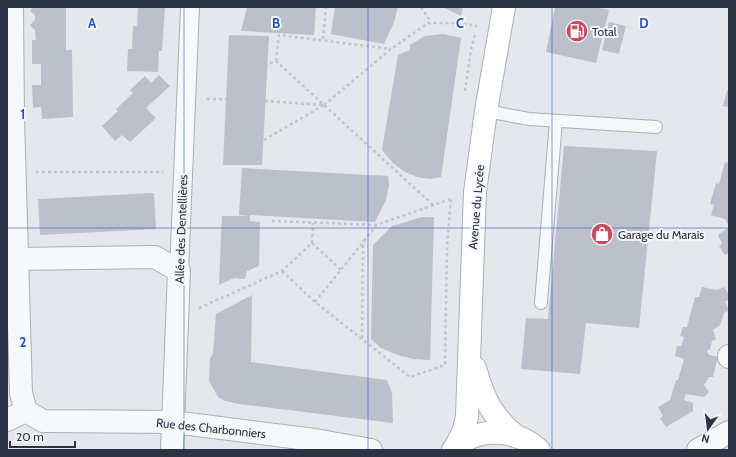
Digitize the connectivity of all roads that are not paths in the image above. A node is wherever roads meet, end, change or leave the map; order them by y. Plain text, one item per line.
1 (12, 7) edge
2 (190, 7) edge
3 (504, 7) edge
4 (512, 7) edge
5 (492, 84) junction
6 (486, 111) junction
7 (10, 118) edge
8 (556, 121) junction
9 (656, 127) dead end
10 (17, 259) junction
11 (179, 271) junction
12 (541, 303) dead end
13 (470, 331) junction
14 (16, 415) edge
15 (173, 422) junction
16 (729, 432) edge
17 (517, 436) junction
18 (454, 449) edge
19 (172, 450) edge
20 (370, 450) edge
21 (539, 450) edge
22 (698, 450) edge

1 - 7 street
2 - 11 street, Allée des Dentellières
3 - 5 main road, Avenue du Lycée
4 - 5 main road, Avenue du Lycée
5 - 6 main road, Avenue du Lycée
6 - 8 lane
6 - 13 main road, Avenue du Lycée
7 - 10 street
8 - 9 lane
8 - 12 lane
10 - 11 street
10 - 14 street
11 - 15 street, Allée des Dentellières
13 - 17 main road, Avenue du Lycée
13 - 18 main road, Avenue du Lycée
14 - 15 street, Rue des Charbonniers
15 - 19 street, Allée des Dentellières
15 - 20 street, Rue des Charbonniers
16 - 22 street
17 - 18 main road
17 - 21 main road

